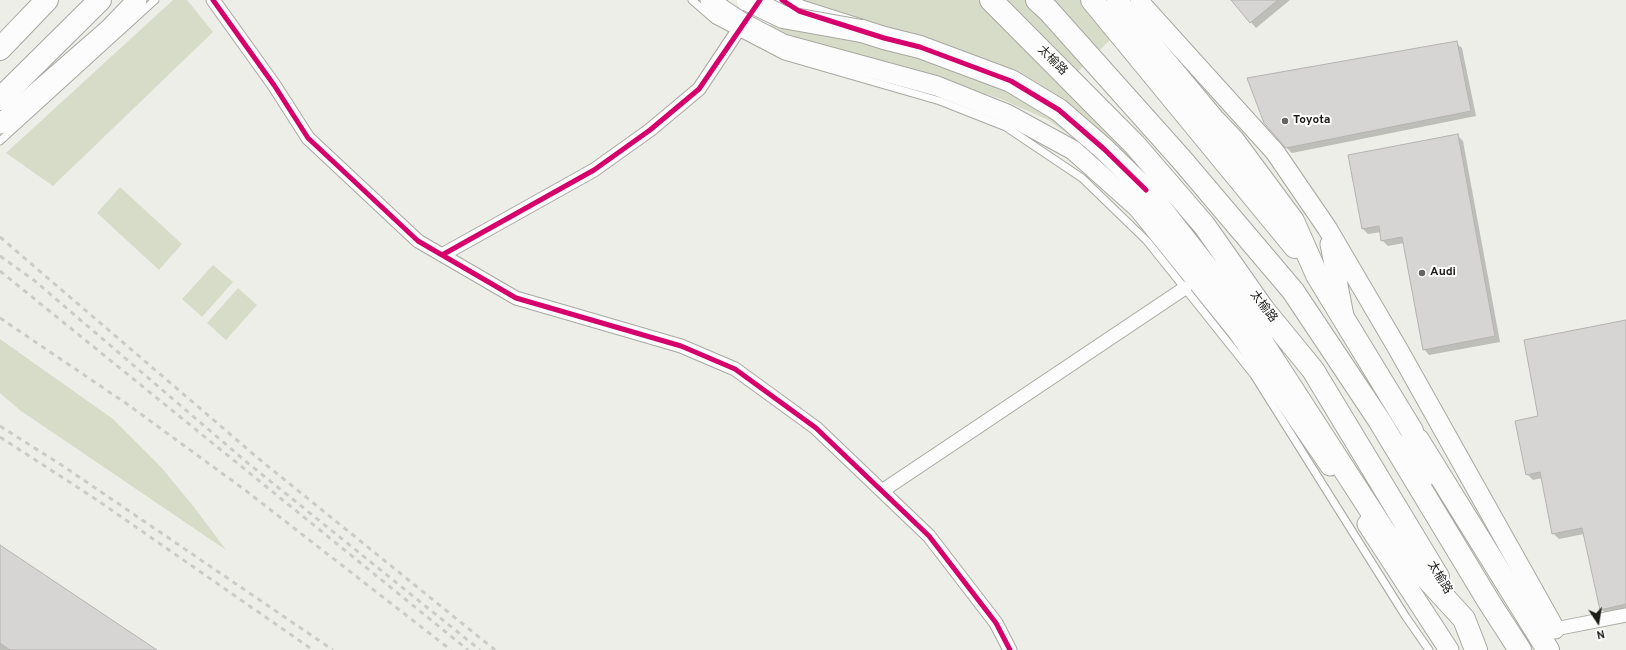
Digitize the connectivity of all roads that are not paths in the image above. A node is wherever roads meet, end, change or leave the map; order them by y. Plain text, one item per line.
1 (46, 0) edge
2 (100, 0) edge
3 (104, 0) edge
4 (137, 0) edge
5 (155, 0) edge
6 (213, 0) edge
7 (692, 0) edge
8 (710, 0) edge
9 (748, 0) edge
10 (760, 0) edge
11 (782, 0) edge
12 (991, 0) edge
13 (1037, 0) edge
14 (1092, 0) edge
15 (1118, 0) edge
16 (1140, 0) edge
17 (740, 27) junction
18 (861, 31) junction
19 (0, 38) edge
20 (0, 49) edge
21 (0, 99) edge
22 (0, 123) edge
23 (1205, 124) junction
24 (0, 141) edge
25 (1327, 228) junction
26 (442, 255) junction
27 (1185, 288) junction
28 (1345, 321) junction
29 (1412, 431) junction
30 (882, 491) junction
31 (1423, 492) junction
32 (1626, 615) edge
33 (1464, 619) junction
34 (1548, 639) edge
35 (1010, 650) edge
36 (1429, 650) edge
37 (1450, 650) edge
38 (1476, 650) edge
39 (1486, 650) edge
40 (1520, 650) edge

1 - 19 highway
1 - 20 highway
2 - 21 highway
3 - 22 main road
4 - 22 main road
5 - 24 lane
6 - 26 street
7 - 17 lane
8 - 17 main road
9 - 18 highway, bridge
10 - 17 main road
11 - 18 highway, bridge
12 - 33 highway, 太榆路
13 - 31 highway
14 - 23 highway
15 - 23 highway
16 - 25 main road
17 - 26 street
17 - 27 lane
17 - 37 main road
18 - 33 highway
23 - 28 highway
25 - 28 main road
25 - 34 main road
26 - 30 street
27 - 30 street
27 - 36 lane
28 - 29 highway
29 - 31 highway
29 - 34 highway
30 - 35 street
31 - 40 highway
32 - 34 street
33 - 38 highway
33 - 39 highway, 太榆路

